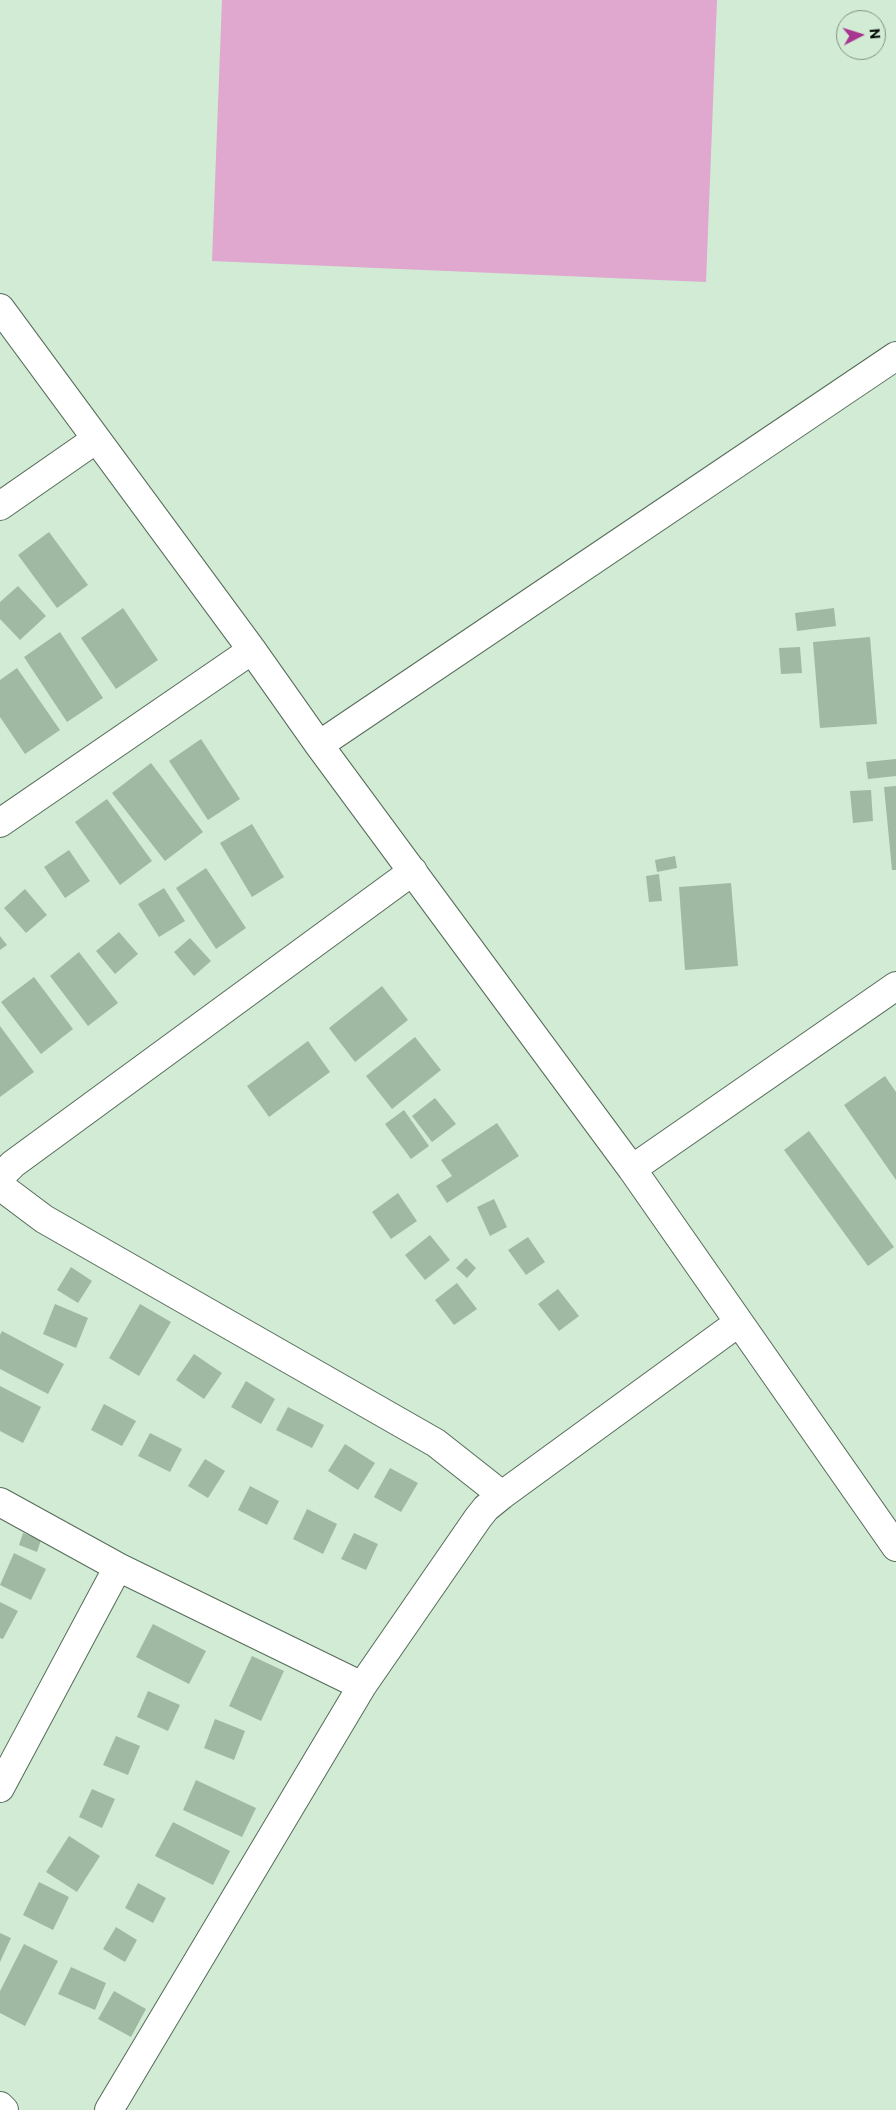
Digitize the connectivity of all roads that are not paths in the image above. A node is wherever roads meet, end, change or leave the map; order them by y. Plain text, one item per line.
1 (0, 308) edge
2 (896, 356) edge
3 (96, 440) junction
4 (0, 506) edge
5 (252, 650) junction
6 (319, 745) junction
7 (0, 823) edge
8 (413, 871) junction
9 (896, 986) edge
10 (632, 1169) junction
11 (0, 1177) edge
12 (0, 1186) edge
13 (738, 1323) junction
14 (502, 1495) junction
15 (0, 1502) edge
16 (896, 1548) edge
17 (118, 1567) junction
18 (362, 1686) junction
19 (0, 1788) edge
20 (0, 2106) edge
21 (4, 2110) edge
22 (108, 2110) edge

1 - 3 street
2 - 6 street
3 - 4 street
3 - 5 street
5 - 6 street
5 - 7 street
6 - 8 street
8 - 10 street
8 - 11 street
9 - 10 street
10 - 13 street
12 - 14 street
13 - 14 street
13 - 16 street
14 - 18 street
15 - 17 street
17 - 18 street
17 - 19 street
18 - 22 street
20 - 21 street

